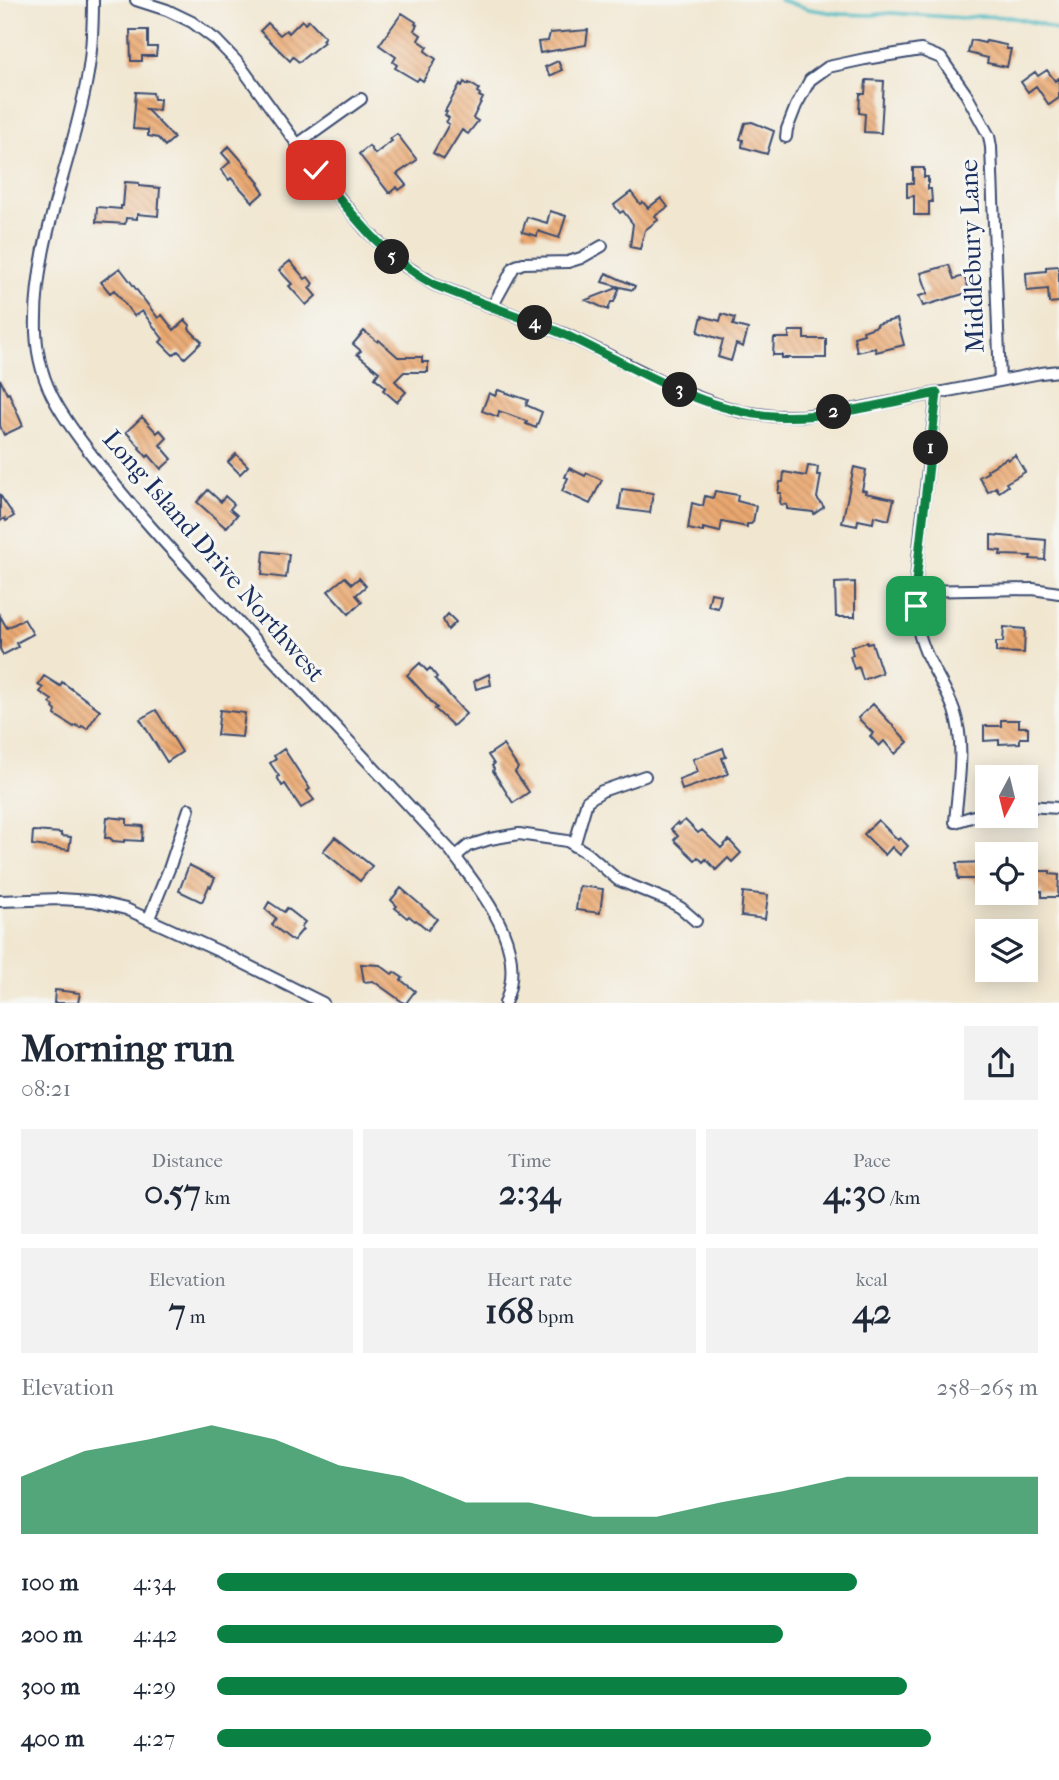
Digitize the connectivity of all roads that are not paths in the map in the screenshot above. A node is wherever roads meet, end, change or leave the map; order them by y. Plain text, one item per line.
1 (93, 0) edge
2 (136, 0) edge
3 (361, 99) dead end
4 (786, 137) dead end
5 (298, 144) junction
6 (602, 246) dead end
7 (492, 307) junction
8 (1059, 371) edge
9 (1000, 381) junction
10 (937, 393) junction
11 (915, 591) junction
12 (1059, 593) edge
13 (645, 776) dead end
14 (1038, 807) edge
15 (1059, 808) edge
16 (188, 809) dead end
17 (975, 815) edge
18 (574, 846) junction
19 (455, 857) junction
20 (0, 901) edge
21 (149, 918) junction
22 (696, 921) dead end
23 (323, 1003) edge
24 (505, 1003) edge

1 - 19 street, Long Island Drive Northwest
2 - 5 street
3 - 5 street
4 - 9 street, Middlebury Lane
5 - 7 street
6 - 7 street
7 - 10 street
8 - 9 street
9 - 10 street
10 - 11 street
11 - 12 street
11 - 17 street
13 - 18 street
14 - 15 street
16 - 21 street
18 - 19 street
18 - 22 street
19 - 24 street, Long Island Drive Northwest
20 - 21 street
21 - 23 street

